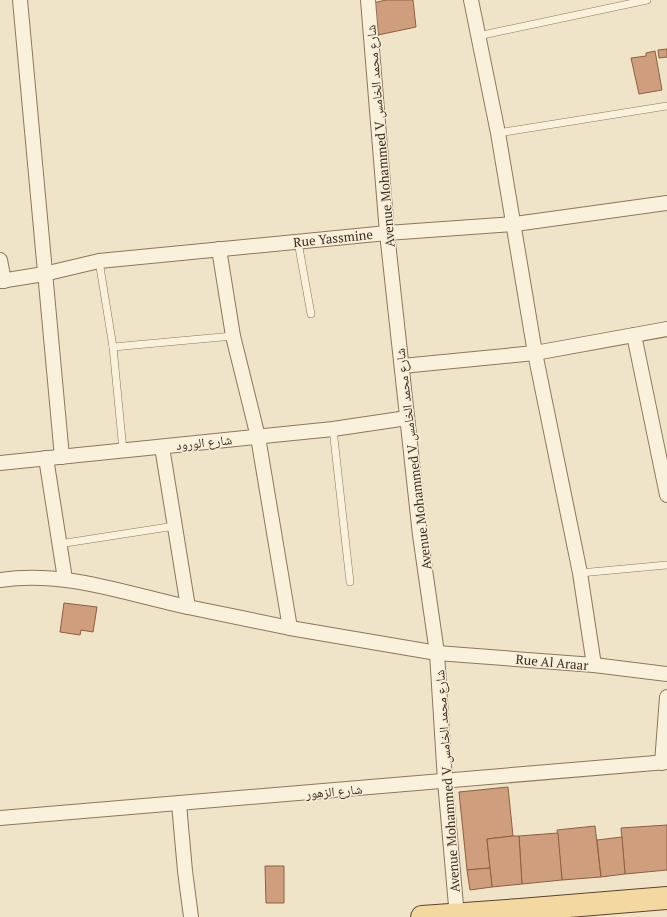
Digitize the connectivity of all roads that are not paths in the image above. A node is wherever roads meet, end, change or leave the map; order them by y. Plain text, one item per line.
1 (20, 0) edge
2 (368, 0) edge
3 (471, 0) edge
4 (647, 0) edge
5 (478, 36) junction
6 (667, 106) edge
7 (498, 133) junction
8 (667, 203) edge
9 (515, 224) junction
10 (387, 232) junction
11 (298, 242) junction
12 (219, 249) junction
13 (0, 260) edge
14 (99, 261) junction
15 (44, 274) junction
16 (2, 281) edge
17 (311, 314) dead end
18 (667, 329) edge
19 (634, 335) junction
20 (233, 336) junction
21 (113, 346) junction
22 (535, 353) junction
23 (402, 366) junction
24 (407, 418) junction
25 (334, 429) junction
26 (258, 437) junction
27 (162, 447) junction
28 (123, 450) junction
29 (62, 457) junction
30 (46, 458) junction
31 (0, 463) edge
32 (667, 495) edge
33 (175, 526) junction
34 (59, 544) junction
35 (667, 565) edge
36 (580, 573) junction
37 (65, 579) junction
38 (0, 580) edge
39 (350, 582) dead end
40 (188, 607) junction
41 (290, 628) junction
42 (437, 653) junction
43 (594, 665) junction
44 (667, 674) edge
45 (667, 697) edge
46 (665, 763) edge
47 (445, 781) junction
48 (179, 804) junction
49 (0, 818) edge
50 (667, 898) edge
51 (520, 914) edge
52 (457, 915) edge
53 (191, 917) edge
54 (422, 917) edge

1 - 15 street
2 - 10 street, Avenue Mohammed V شارع محمد الخامس
3 - 5 street
4 - 5 lane
5 - 7 street
6 - 7 lane
7 - 9 street
8 - 9 street, Rue Yassmine
9 - 10 street, Rue Yassmine
9 - 22 street
10 - 11 street, Rue Yassmine
10 - 23 street, Avenue Mohammed V شارع محمد الخامس
11 - 12 street, Rue Yassmine
11 - 17 lane
12 - 14 street, Rue Yassmine
12 - 20 street
13 - 16 street
14 - 15 street, Rue Yassmine
14 - 21 lane
15 - 16 street, Rue Yassmine
15 - 29 street
18 - 19 street
19 - 22 street
19 - 32 street
20 - 21 lane
20 - 26 street
21 - 28 lane
22 - 23 street
22 - 36 street
23 - 24 street, Avenue Mohammed V شارع محمد الخامس
24 - 25 street, شارع الورود
24 - 42 street, Avenue Mohammed V شارع محمد الخامس
25 - 26 street, شارع الورود
25 - 39 lane
26 - 27 street, شارع الورود
26 - 41 street
27 - 28 street, شارع الورود
27 - 33 street
28 - 29 street, شارع الورود
29 - 30 street, شارع الورود
30 - 31 street, شارع الورود
30 - 34 street
33 - 34 lane
33 - 40 street
34 - 37 street
35 - 36 lane
36 - 43 street
37 - 38 street, Rue Al Araar
37 - 40 street, Rue Al Araar
40 - 41 street, Rue Al Araar
41 - 42 street, Rue Al Araar
42 - 43 street, Rue Al Araar
42 - 47 street, Avenue Mohammed V شارع محمد الخامس
43 - 44 street, Rue Al Araar
45 - 46 street
46 - 47 street, شارع الزهور
47 - 48 street, شارع الزهور
47 - 52 street, Avenue Mohammed V شارع محمد الخامس
48 - 49 street, شارع الزهور
48 - 53 street
50 - 51 main road
51 - 52 main road
52 - 54 main road

